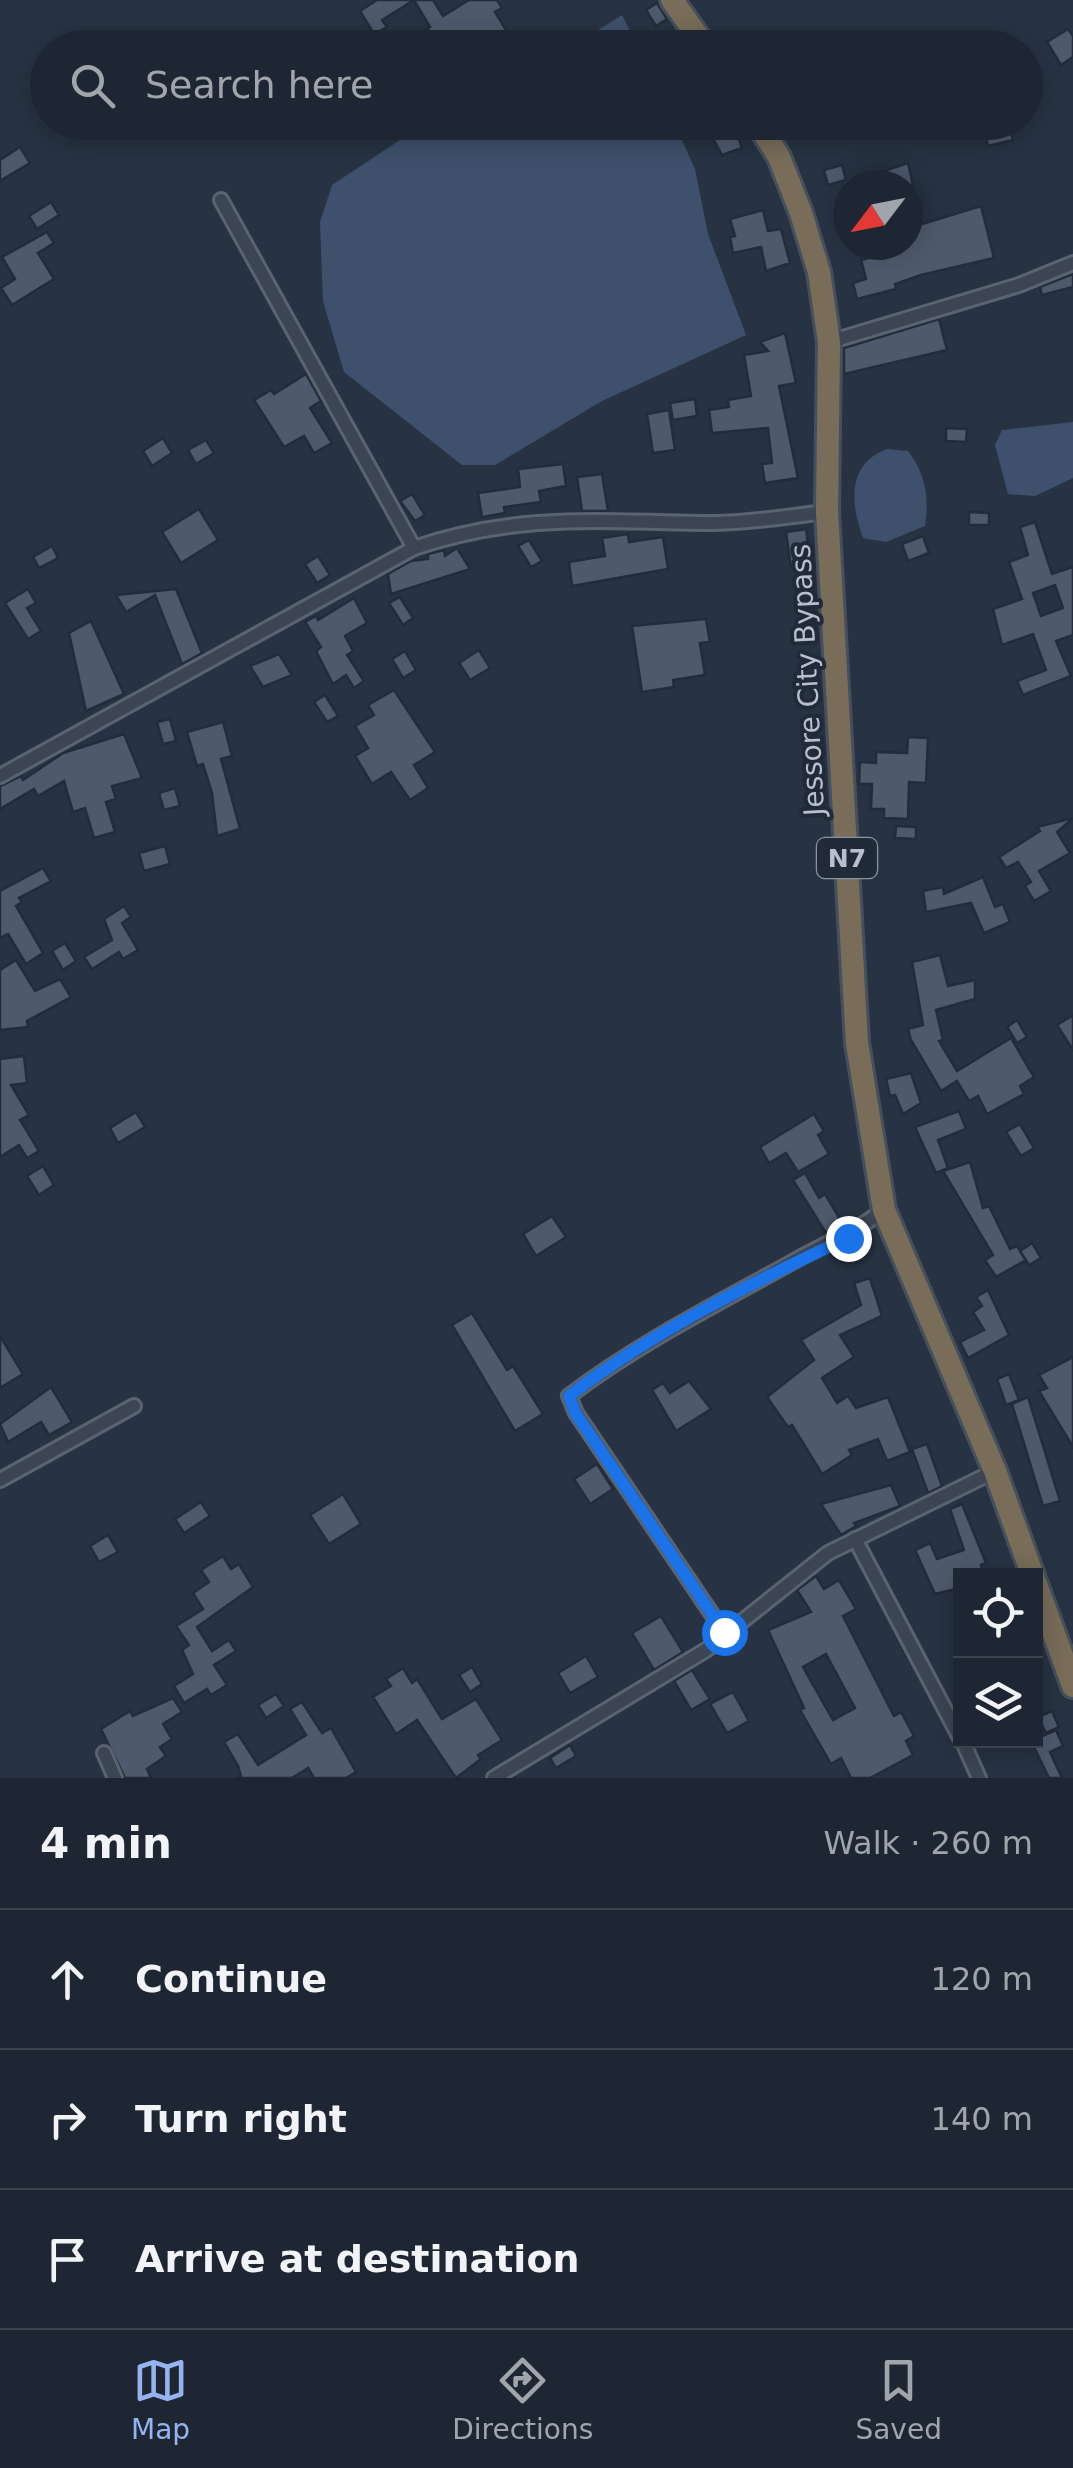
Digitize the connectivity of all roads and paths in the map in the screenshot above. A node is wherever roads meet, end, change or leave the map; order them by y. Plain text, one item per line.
1 (672, 0) edge
2 (693, 30) edge
3 (768, 140) edge
4 (221, 200) dead end
5 (1073, 263) edge
6 (828, 342) junction
7 (828, 512) junction
8 (414, 548) junction
9 (0, 776) edge
10 (884, 1210) junction
11 (134, 1406) dead end
12 (995, 1471) junction
13 (0, 1480) edge
14 (855, 1539) junction
15 (1029, 1568) edge
16 (1043, 1603) edge
17 (724, 1632) junction
18 (1073, 1686) edge
19 (953, 1724) edge
20 (965, 1748) edge
21 (104, 1753) dead end
22 (116, 1778) edge
23 (494, 1778) edge
24 (979, 1778) edge

1 - 2 highway
3 - 6 highway, Jessore City Bypass / N7
4 - 8 street
5 - 6 street
6 - 7 highway, Jessore City Bypass / N7
7 - 8 street
7 - 10 highway, Jessore City Bypass / N7
8 - 9 street
10 - 12 highway, Jessore City Bypass / N7
10 - 17 street
11 - 13 street
12 - 14 street
12 - 15 highway, Jessore City Bypass / N7
14 - 17 street
14 - 19 street
16 - 18 highway
17 - 23 street
20 - 24 street
21 - 22 street

